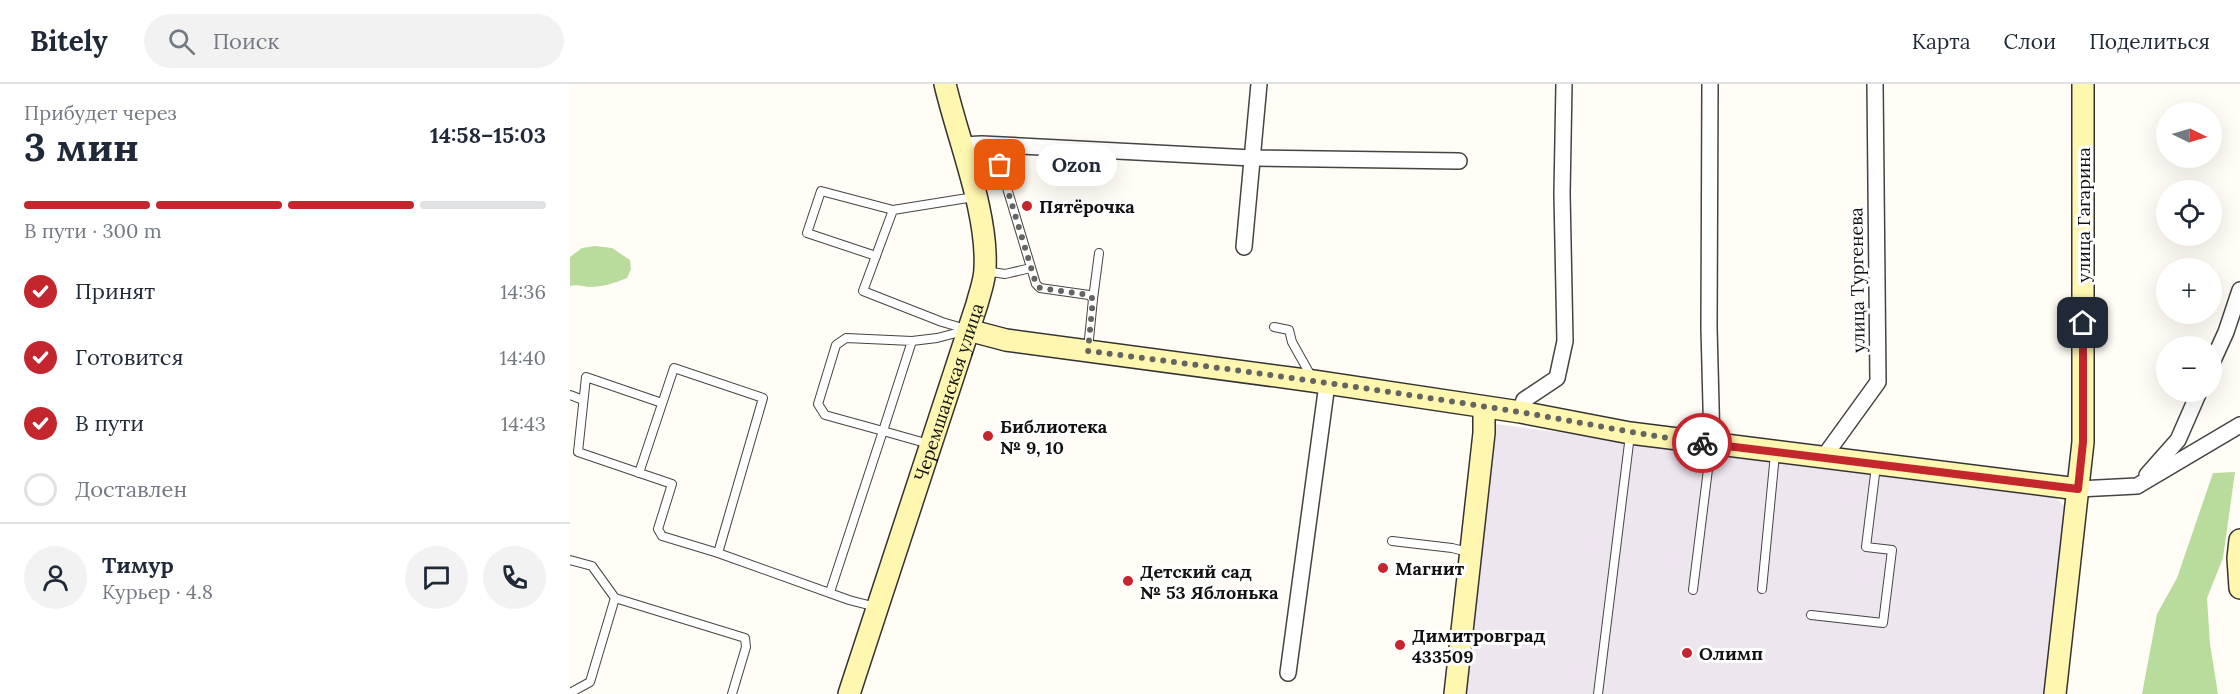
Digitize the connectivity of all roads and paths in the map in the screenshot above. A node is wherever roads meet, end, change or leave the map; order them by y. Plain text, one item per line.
1 (945, 84) edge
2 (1259, 84) edge
3 (1564, 84) edge
4 (1710, 84) edge
5 (1875, 84) edge
6 (2083, 84) edge
7 (961, 145) junction
8 (994, 145) junction
9 (1252, 158) junction
10 (1459, 161) dead end
11 (975, 196) junction
12 (893, 210) junction
13 (1244, 247) dead end
14 (1099, 253) dead end
15 (876, 256) junction
16 (1031, 268) junction
17 (985, 271) junction
18 (2240, 290) edge
19 (1093, 299) junction
20 (1274, 327) dead end
21 (968, 330) junction
22 (912, 341) junction
23 (2222, 341) edge
24 (1088, 351) junction
25 (1320, 382) junction
26 (570, 395) edge
27 (583, 400) junction
28 (2195, 402) edge
29 (662, 403) junction
30 (1484, 407) junction
31 (1520, 412) junction
32 (2240, 424) edge
33 (883, 431) junction
34 (1630, 433) junction
35 (930, 444) junction
36 (1712, 444) junction
37 (1775, 452) junction
38 (1823, 458) junction
39 (1876, 465) junction
40 (639, 473) junction
41 (2137, 486) junction
42 (2078, 489) junction
43 (2240, 540) edge
44 (1392, 542) dead end
45 (1470, 552) junction
46 (718, 553) junction
47 (570, 560) edge
48 (2240, 588) edge
49 (1762, 589) dead end
50 (1693, 590) dead end
51 (830, 592) junction
52 (615, 598) junction
53 (877, 608) junction
54 (1811, 615) dead end
55 (1288, 673) dead end
56 (570, 693) edge
57 (732, 694) edge
58 (849, 694) edge
59 (1455, 694) edge
60 (1598, 694) edge
61 (2055, 694) edge

1 - 7 main road, Черемшанская улица
2 - 9 street
3 - 31 street
4 - 36 street
5 - 38 street, улица Тургенева
6 - 42 main road, улица Гагарина
7 - 8 street
7 - 11 main road, Черемшанская улица
8 - 9 street
8 - 16 lane
9 - 10 street
9 - 13 street
11 - 12 lane
11 - 17 main road, Черемшанская улица
12 - 15 lane
12 - 15 lane
14 - 19 lane
15 - 21 lane
16 - 17 lane
16 - 19 lane
17 - 21 main road, Черемшанская улица
18 - 23 street
19 - 24 lane
20 - 25 lane
21 - 22 lane
21 - 24 main road
21 - 35 main road, Черемшанская улица
22 - 33 lane
22 - 33 lane
24 - 25 main road
25 - 30 main road
25 - 55 street
26 - 27 lane
27 - 29 lane
27 - 40 lane
28 - 41 street
29 - 40 lane
29 - 46 lane
30 - 31 main road
30 - 45 main road
31 - 34 main road
32 - 41 street
33 - 35 lane
33 - 51 lane
34 - 36 main road
34 - 60 lane
35 - 53 main road, Черемшанская улица
36 - 37 main road
36 - 50 lane
37 - 38 main road
37 - 49 lane
38 - 39 main road
39 - 42 main road
39 - 54 lane
40 - 46 lane
41 - 42 street
42 - 61 main road, улица Гагарина
43 - 48 main road
44 - 45 lane
45 - 59 main road
46 - 51 lane
47 - 52 lane
51 - 53 lane
52 - 56 lane
52 - 57 lane
53 - 58 main road, Черемшанская улица

